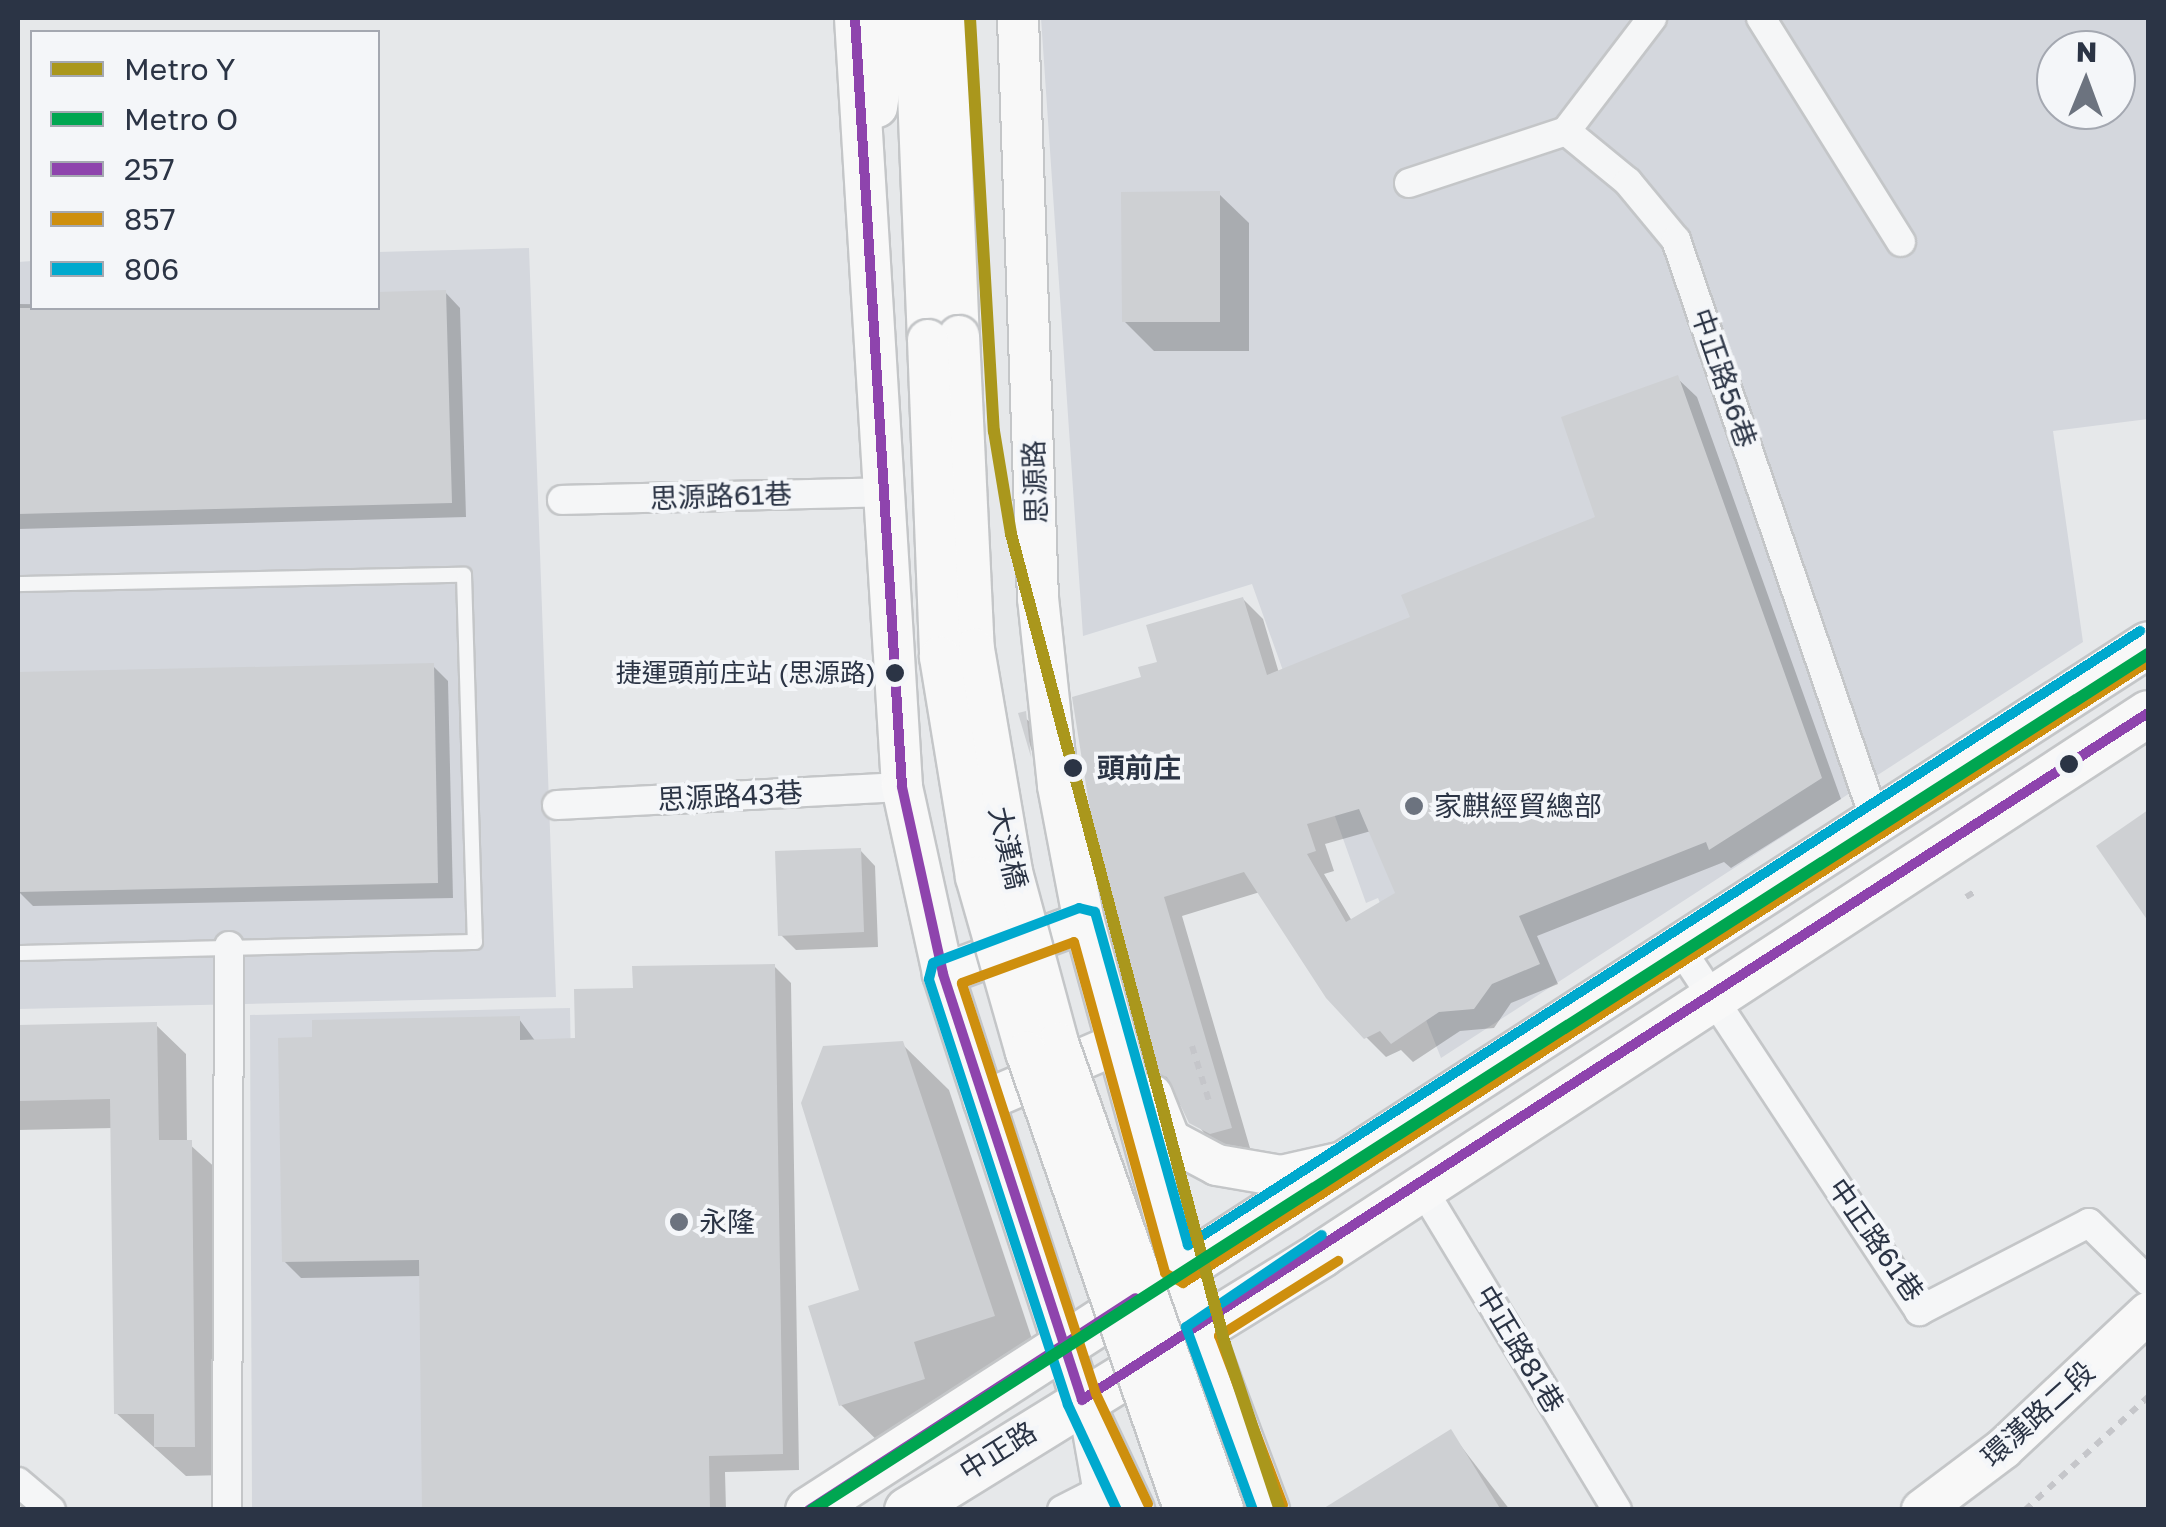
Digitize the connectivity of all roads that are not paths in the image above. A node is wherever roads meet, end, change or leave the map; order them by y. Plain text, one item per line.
1 (855, 18) edge
2 (890, 18) edge
3 (915, 18) edge
4 (946, 18) edge
5 (1018, 18) edge
6 (1652, 18) edge
7 (1761, 18) edge
8 (1566, 131) junction
9 (1409, 183) dead end
10 (864, 190) junction
11 (1900, 242) dead end
12 (943, 338) junction
13 (880, 492) junction
14 (562, 500) dead end
15 (18, 584) edge
16 (2148, 644) edge
17 (2148, 713) edge
18 (902, 786) junction
19 (558, 805) dead end
20 (1875, 820) junction
21 (1076, 864) junction
22 (1084, 922) junction
23 (229, 946) junction
24 (1680, 948) junction
25 (18, 954) edge
26 (943, 974) junction
27 (1716, 999) junction
28 (1117, 1044) junction
29 (984, 1100) junction
30 (1357, 1158) junction
31 (1422, 1188) junction
32 (1179, 1270) junction
33 (2148, 1281) edge
34 (2148, 1313) edge
35 (1201, 1330) junction
36 (1064, 1342) junction
37 (1082, 1400) junction
38 (18, 1482) edge
39 (1098, 1501) edge
40 (1269, 1501) edge
41 (51, 1510) edge
42 (227, 1510) edge
43 (808, 1510) edge
44 (907, 1510) edge
45 (1062, 1510) edge
46 (1134, 1510) edge
47 (1185, 1510) edge
48 (1223, 1510) edge
49 (1617, 1510) edge
50 (1922, 1510) edge

1 - 10 main road
2 - 10 main road
3 - 12 main road
4 - 12 main road
5 - 21 main road, 思源路
6 - 8 street
7 - 11 street
8 - 9 street
8 - 20 street, 中正路56巷
10 - 13 main road
12 - 47 main road, 大漢橋, bridge
12 - 48 main road, 大漢橋, bridge
13 - 14 street, 思源路61巷
13 - 18 main road
15 - 23 lane
16 - 20 main road, 中正路
17 - 27 main road, 中正路
18 - 19 street, 思源路43巷
18 - 26 main road
20 - 24 main road, 中正路
21 - 22 main road, 思源路
21 - 30 main road
22 - 26 main road
22 - 28 main road, 思源路
23 - 25 lane
23 - 42 street
24 - 27 street, 中正路61巷
24 - 30 main road, 中正路
26 - 29 main road
27 - 31 main road, 中正路
27 - 33 street, 中正路61巷
28 - 29 main road
28 - 32 main road, 思源路
29 - 36 main road
30 - 32 main road, 中正路
31 - 35 main road, 中正路
31 - 49 street, 中正路81巷
32 - 35 main road, 思源路
32 - 36 main road, 中正路
34 - 50 main road, 環漢路二段
35 - 37 main road, 中正路
35 - 40 main road, 思源路
36 - 37 main road
36 - 43 main road, 中正路
37 - 39 street
37 - 44 main road, 中正路
37 - 46 main road
38 - 41 street
39 - 45 street

